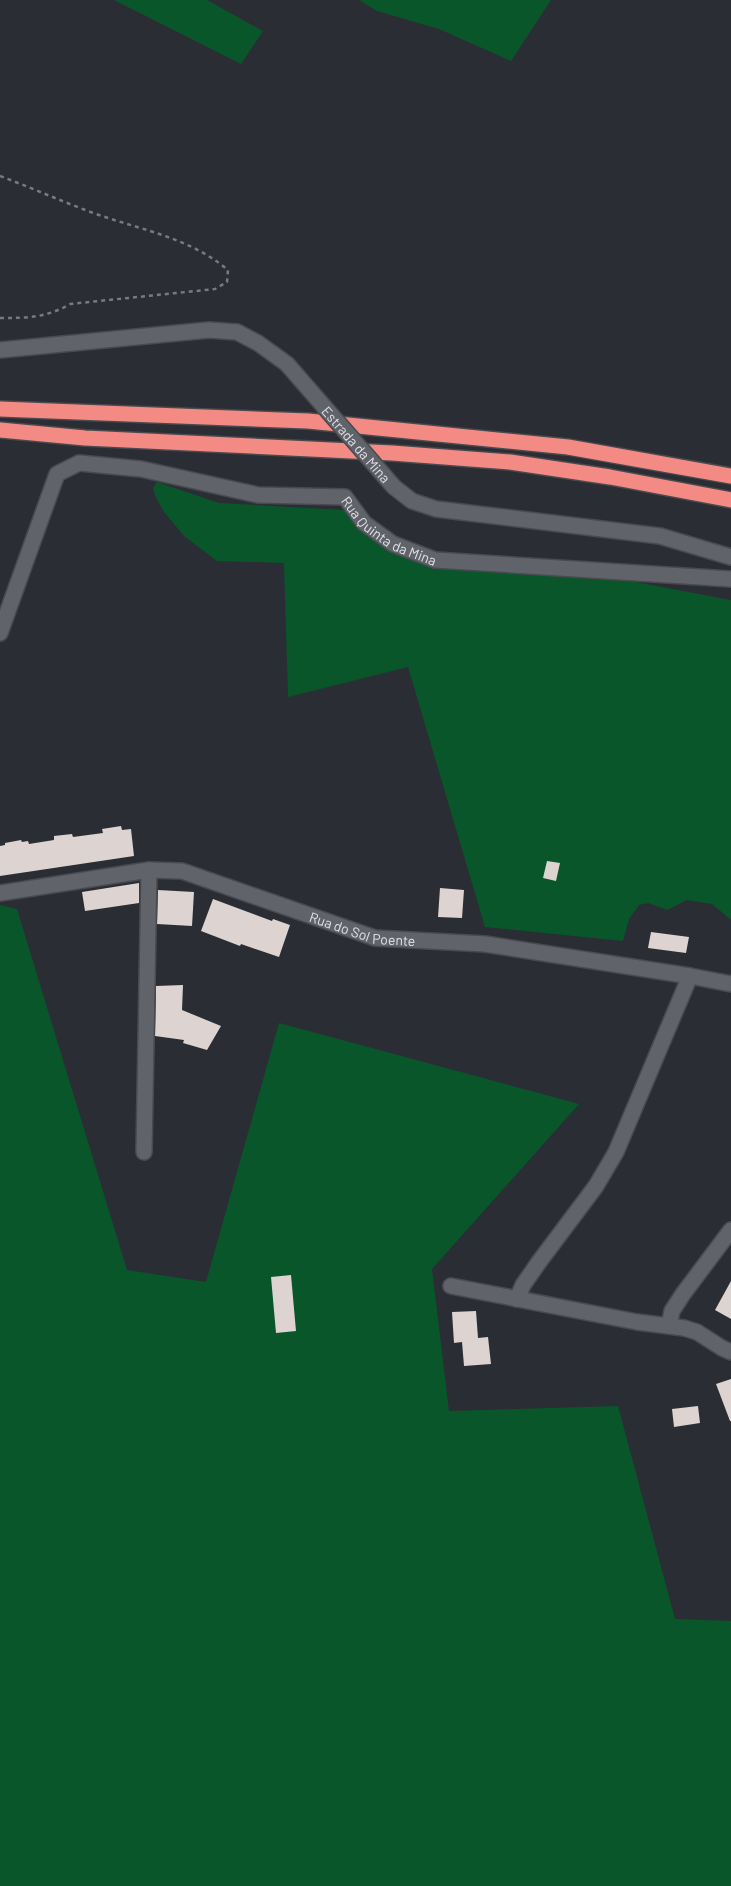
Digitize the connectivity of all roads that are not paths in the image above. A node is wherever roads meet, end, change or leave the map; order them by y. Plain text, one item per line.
1 (0, 350) edge
2 (0, 409) edge
3 (0, 430) edge
4 (731, 476) edge
5 (731, 500) edge
6 (731, 557) edge
7 (731, 579) edge
8 (0, 633) edge
9 (149, 870) junction
10 (0, 893) edge
11 (690, 976) junction
12 (731, 984) edge
13 (144, 1152) dead end
14 (731, 1230) edge
15 (451, 1286) dead end
16 (517, 1299) junction
17 (669, 1326) junction
18 (731, 1352) edge

1 - 6 street, Estrada da Mina, bridge
2 - 4 highway
3 - 5 highway
7 - 8 street, Rua Quinta da Mina
9 - 10 street, Rua do Sol Poente
9 - 11 street, Rua do Sol Poente
9 - 13 street
11 - 12 street, Rua do Sol Poente
11 - 16 street
14 - 17 street
15 - 16 street
16 - 17 street
17 - 18 street

